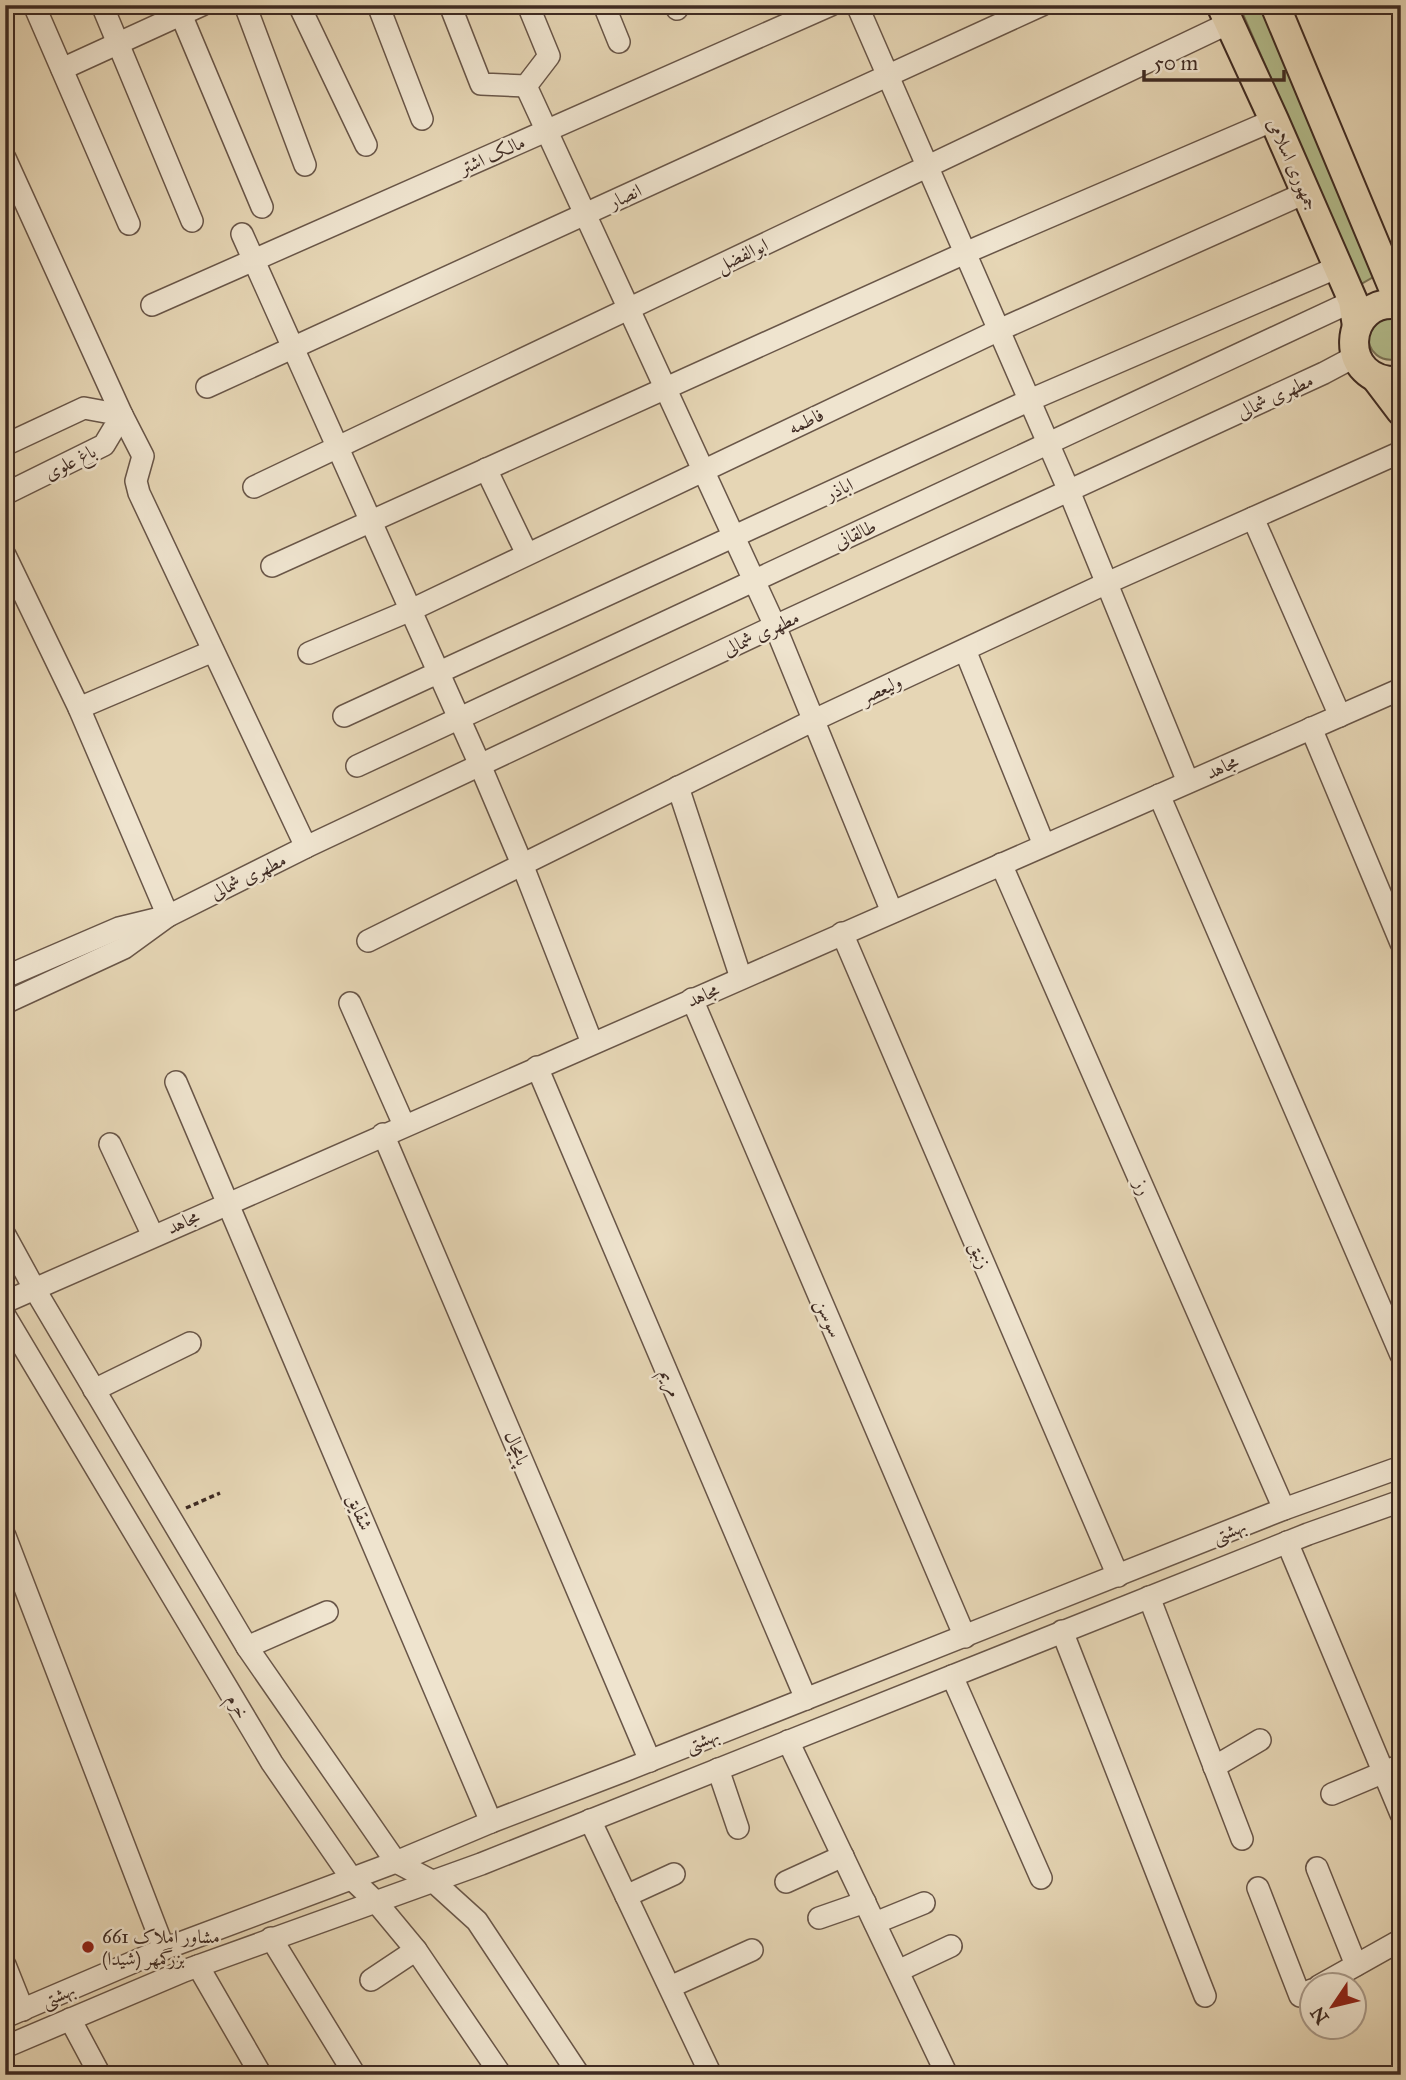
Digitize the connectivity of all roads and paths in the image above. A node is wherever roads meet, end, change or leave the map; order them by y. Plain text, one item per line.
1 (34, 5) edge
2 (102, 5) edge
3 (202, 5) edge
4 (245, 5) edge
5 (299, 5) edge
6 (378, 5) edge
7 (450, 5) edge
8 (528, 5) edge
9 (604, 5) edge
10 (831, 5) edge
11 (857, 5) edge
12 (1042, 5) edge
13 (1275, 5) edge
14 (179, 10) edge
15 (1225, 14) edge
16 (619, 42) dead end
17 (118, 43) junction
18 (62, 69) junction
19 (888, 76) junction
20 (526, 86) junction
21 (422, 119) dead end
22 (1274, 120) junction
23 (547, 131) junction
24 (366, 145) dead end
25 (5, 158) edge
26 (305, 165) dead end
27 (927, 166) junction
28 (13, 193) edge
29 (1305, 193) junction
30 (261, 206) dead end
31 (585, 214) junction
32 (192, 221) dead end
33 (129, 224) dead end
34 (242, 234) dead end
35 (965, 253) junction
36 (254, 260) junction
37 (1338, 267) junction
38 (1401, 297) edge
39 (152, 305) dead end
40 (1401, 305) edge
41 (629, 309) junction
42 (1355, 314) junction
43 (999, 330) junction
44 (293, 348) junction
45 (1356, 356) junction
46 (1388, 380) edge
47 (207, 387) dead end
48 (665, 388) junction
49 (1030, 400) junction
50 (1401, 411) edge
51 (122, 415) junction
52 (1049, 443) junction
53 (5, 445) edge
54 (338, 448) junction
55 (1401, 452) edge
56 (486, 469) junction
57 (703, 470) junction
58 (254, 487) dead end
59 (1069, 491) junction
60 (5, 494) edge
61 (1253, 518) junction
62 (371, 521) junction
63 (734, 538) junction
64 (527, 554) junction
65 (5, 555) edge
66 (272, 566) dead end
67 (754, 581) junction
68 (1107, 583) junction
69 (411, 610) junction
70 (775, 626) junction
71 (965, 650) junction
72 (213, 651) junction
73 (309, 653) dead end
74 (439, 673) junction
75 (1401, 689) edge
76 (79, 708) junction
77 (344, 716) dead end
78 (1340, 716) junction
79 (459, 718) junction
80 (814, 720) junction
81 (1311, 729) junction
82 (480, 765) junction
83 (357, 766) dead end
84 (1188, 782) junction
85 (678, 787) junction
86 (1159, 795) junction
87 (1044, 845) junction
88 (306, 847) junction
89 (522, 864) junction
90 (1001, 864) junction
91 (892, 912) junction
92 (168, 916) junction
93 (842, 933) junction
94 (368, 941) dead end
95 (1401, 943) edge
96 (5, 978) edge
97 (741, 978) junction
98 (692, 999) junction
99 (11, 1000) edge
100 (350, 1003) dead end
101 (592, 1043) junction
102 (537, 1067) junction
103 (176, 1082) dead end
104 (404, 1125) junction
105 (383, 1134) junction
106 (110, 1143) dead end
107 (229, 1202) junction
108 (5, 1234) edge
109 (153, 1236) junction
110 (34, 1289) junction
111 (5, 1302) edge
112 (5, 1316) edge
113 (190, 1343) dead end
114 (1401, 1355) edge
115 (94, 1390) junction
116 (1401, 1467) edge
117 (219, 1493) dead end
118 (1401, 1501) edge
119 (1284, 1509) junction
120 (169, 1515) junction
121 (5, 1535) edge
122 (1287, 1542) junction
123 (1118, 1576) junction
124 (1149, 1597) junction
125 (327, 1612) dead end
126 (1062, 1631) junction
127 (965, 1637) junction
128 (247, 1647) junction
129 (952, 1676) junction
130 (806, 1699) junction
131 (1260, 1740) dead end
132 (788, 1741) junction
133 (650, 1761) junction
134 (1214, 1767) junction
135 (718, 1769) junction
136 (1392, 1769) edge
137 (1332, 1794) dead end
138 (1401, 1814) edge
139 (590, 1819) junction
140 (491, 1822) junction
141 (738, 1828) dead end
142 (1242, 1839) dead end
143 (843, 1856) junction
144 (396, 1862) junction
145 (1317, 1868) dead end
146 (674, 1874) dead end
147 (1041, 1878) dead end
148 (352, 1879) junction
149 (434, 1882) junction
150 (786, 1882) dead end
151 (1258, 1888) dead end
152 (626, 1896) junction
153 (865, 1902) junction
154 (377, 1903) junction
155 (924, 1903) dead end
156 (819, 1918) dead end
157 (875, 1923) junction
158 (271, 1938) junction
159 (1401, 1940) edge
160 (951, 1946) dead end
161 (164, 1949) junction
162 (416, 1950) junction
163 (752, 1950) dead end
164 (5, 1965) edge
165 (1356, 1965) junction
166 (198, 1966) junction
167 (898, 1971) junction
168 (1344, 1972) edge
169 (1298, 1976) edge
170 (371, 1980) dead end
171 (670, 1987) junction
172 (1205, 1996) dead end
173 (14, 2014) edge
174 (70, 2019) junction
175 (5, 2047) edge
176 (100, 2075) edge
177 (261, 2075) edge
178 (355, 2075) edge
179 (501, 2075) edge
180 (579, 2075) edge
181 (711, 2075) edge
182 (947, 2075) edge

1 - 18 street
2 - 17 street
3 - 14 street
4 - 26 street
5 - 24 street
6 - 21 street
7 - 20 street
8 - 20 street
9 - 16 street
10 - 23 street, مالک اشتر
11 - 19 street
12 - 19 street, انصار
13 - 38 main road
14 - 17 street
14 - 30 street
15 - 22 main road, جمهوری اسلامی
15 - 27 street, ابوالفضل
17 - 18 street
17 - 32 street
18 - 33 street
19 - 27 street
19 - 31 street, انصار
20 - 23 street
22 - 29 main road, جمهوری اسلامی
22 - 35 street
23 - 31 street
23 - 36 street, مالک اشتر
25 - 28 street
27 - 35 street
27 - 41 street, ابوالفضل
28 - 51 street
29 - 37 main road, جمهوری اسلامی
29 - 43 street, فاطمه
31 - 41 street
31 - 44 street, انصار
34 - 36 street
35 - 43 street
35 - 48 street
36 - 39 street, مالک اشتر
36 - 44 street
37 - 42 main road, جمهوری اسلامی
37 - 49 street, اباذر
40 - 42 main road
41 - 48 street
41 - 54 street, ابوالفضل
42 - 45 main road
42 - 52 street, طالقانی
43 - 49 street
43 - 57 street, فاطمه
44 - 47 street, انصار
44 - 54 street
45 - 46 main road
45 - 59 street, مطهری شمالی
46 - 50 main road
48 - 56 street
48 - 57 street
49 - 52 street
49 - 63 street, اباذر
51 - 53 street
51 - 60 street, باغ علوی
51 - 72 street
52 - 59 street
52 - 67 street, طالقانی
54 - 58 street, ابوالفضل
54 - 62 street
55 - 61 street, ولیعصر
56 - 62 street
56 - 64 street
57 - 63 street
57 - 64 street, فاطمه
59 - 68 street
59 - 70 street, مطهری شمالی
61 - 68 street, ولیعصر
61 - 78 street
62 - 66 street
62 - 69 street
63 - 67 street
63 - 74 street, اباذر
64 - 69 street, فاطمه
65 - 76 street
67 - 70 street
67 - 79 street, طالقانی
68 - 71 street, ولیعصر
68 - 84 street
69 - 73 street, فاطمه
69 - 74 street
70 - 80 street
70 - 82 street, مطهری شمالی
71 - 80 street, ولیعصر
71 - 87 street
72 - 76 street
72 - 88 street
74 - 77 street, اباذر
74 - 79 street
75 - 78 street, مجاهد
76 - 92 street
78 - 81 street, مجاهد
79 - 82 street
79 - 83 street, طالقانی
80 - 85 street, ولیعصر
80 - 91 street
81 - 84 street, مجاهد
81 - 95 street
82 - 88 street, مطهری شمالی
82 - 89 street
84 - 86 street, مجاهد
85 - 89 street, ولیعصر
85 - 97 street
86 - 87 street, مجاهد
86 - 114 street
87 - 90 street, مجاهد
88 - 92 street, مطهری شمالی
89 - 94 street, ولیعصر
89 - 101 street
90 - 91 street, مجاهد
90 - 119 street, رز
91 - 93 street, مجاهد
92 - 96 street, مطهری شمالی
92 - 99 street, مطهری شمالی
93 - 97 street, مجاهد
93 - 123 street, زنبق
96 - 99 street
97 - 98 street, مجاهد
98 - 101 street, مجاهد
98 - 127 street, سوسن
100 - 104 street
101 - 102 street, مجاهد
102 - 104 street, مجاهد
102 - 130 street, مریم
103 - 107 street, شقایق
104 - 105 street, مجاهد
105 - 107 street, مجاهد
105 - 133 street, پامچال
106 - 109 street
107 - 109 street, مجاهد
107 - 140 street, شقایق
108 - 110 street, خرم
109 - 110 street, مجاهد
110 - 111 street, مجاهد
110 - 115 street, خرم
112 - 148 street, خرم
113 - 115 street
115 - 120 street, خرم
116 - 119 street, بهشتی
117 - 120 path
118 - 122 street, بهشتی
119 - 123 street, بهشتی
120 - 128 street, خرم
121 - 161 street
122 - 124 street, بهشتی
122 - 136 street
123 - 127 street, بهشتی
124 - 126 street, بهشتی
124 - 134 street
125 - 128 street
126 - 129 street, بهشتی
126 - 172 street
127 - 130 street, بهشتی
128 - 144 street, خرم
129 - 132 street, بهشتی
129 - 147 street
130 - 133 street, بهشتی
131 - 134 street
132 - 135 street, بهشتی
132 - 143 street
133 - 140 street, بهشتی
134 - 142 street
135 - 139 street, بهشتی
135 - 141 street
136 - 137 street
136 - 138 street
139 - 149 street, بهشتی
139 - 152 street
140 - 144 street, بهشتی
143 - 150 street
143 - 153 street
144 - 148 street, بهشتی
144 - 149 street, خرم
145 - 165 street
146 - 152 street
148 - 154 street, خرم
148 - 161 street, بهشتی
149 - 154 street, بهشتی
149 - 180 street, خرم
151 - 169 street
152 - 171 street
153 - 156 street
153 - 157 street
154 - 158 street, بهشتی
154 - 162 street, خرم
155 - 157 street
157 - 167 street
158 - 166 street, بهشتی
158 - 178 street
159 - 165 street
160 - 167 street
161 - 173 street, بهشتی
162 - 170 street
162 - 179 street, خرم
163 - 171 street
164 - 173 street
165 - 168 street
166 - 174 street, بهشتی
166 - 177 street
167 - 182 street
171 - 181 street
174 - 175 street, بهشتی
174 - 176 street

